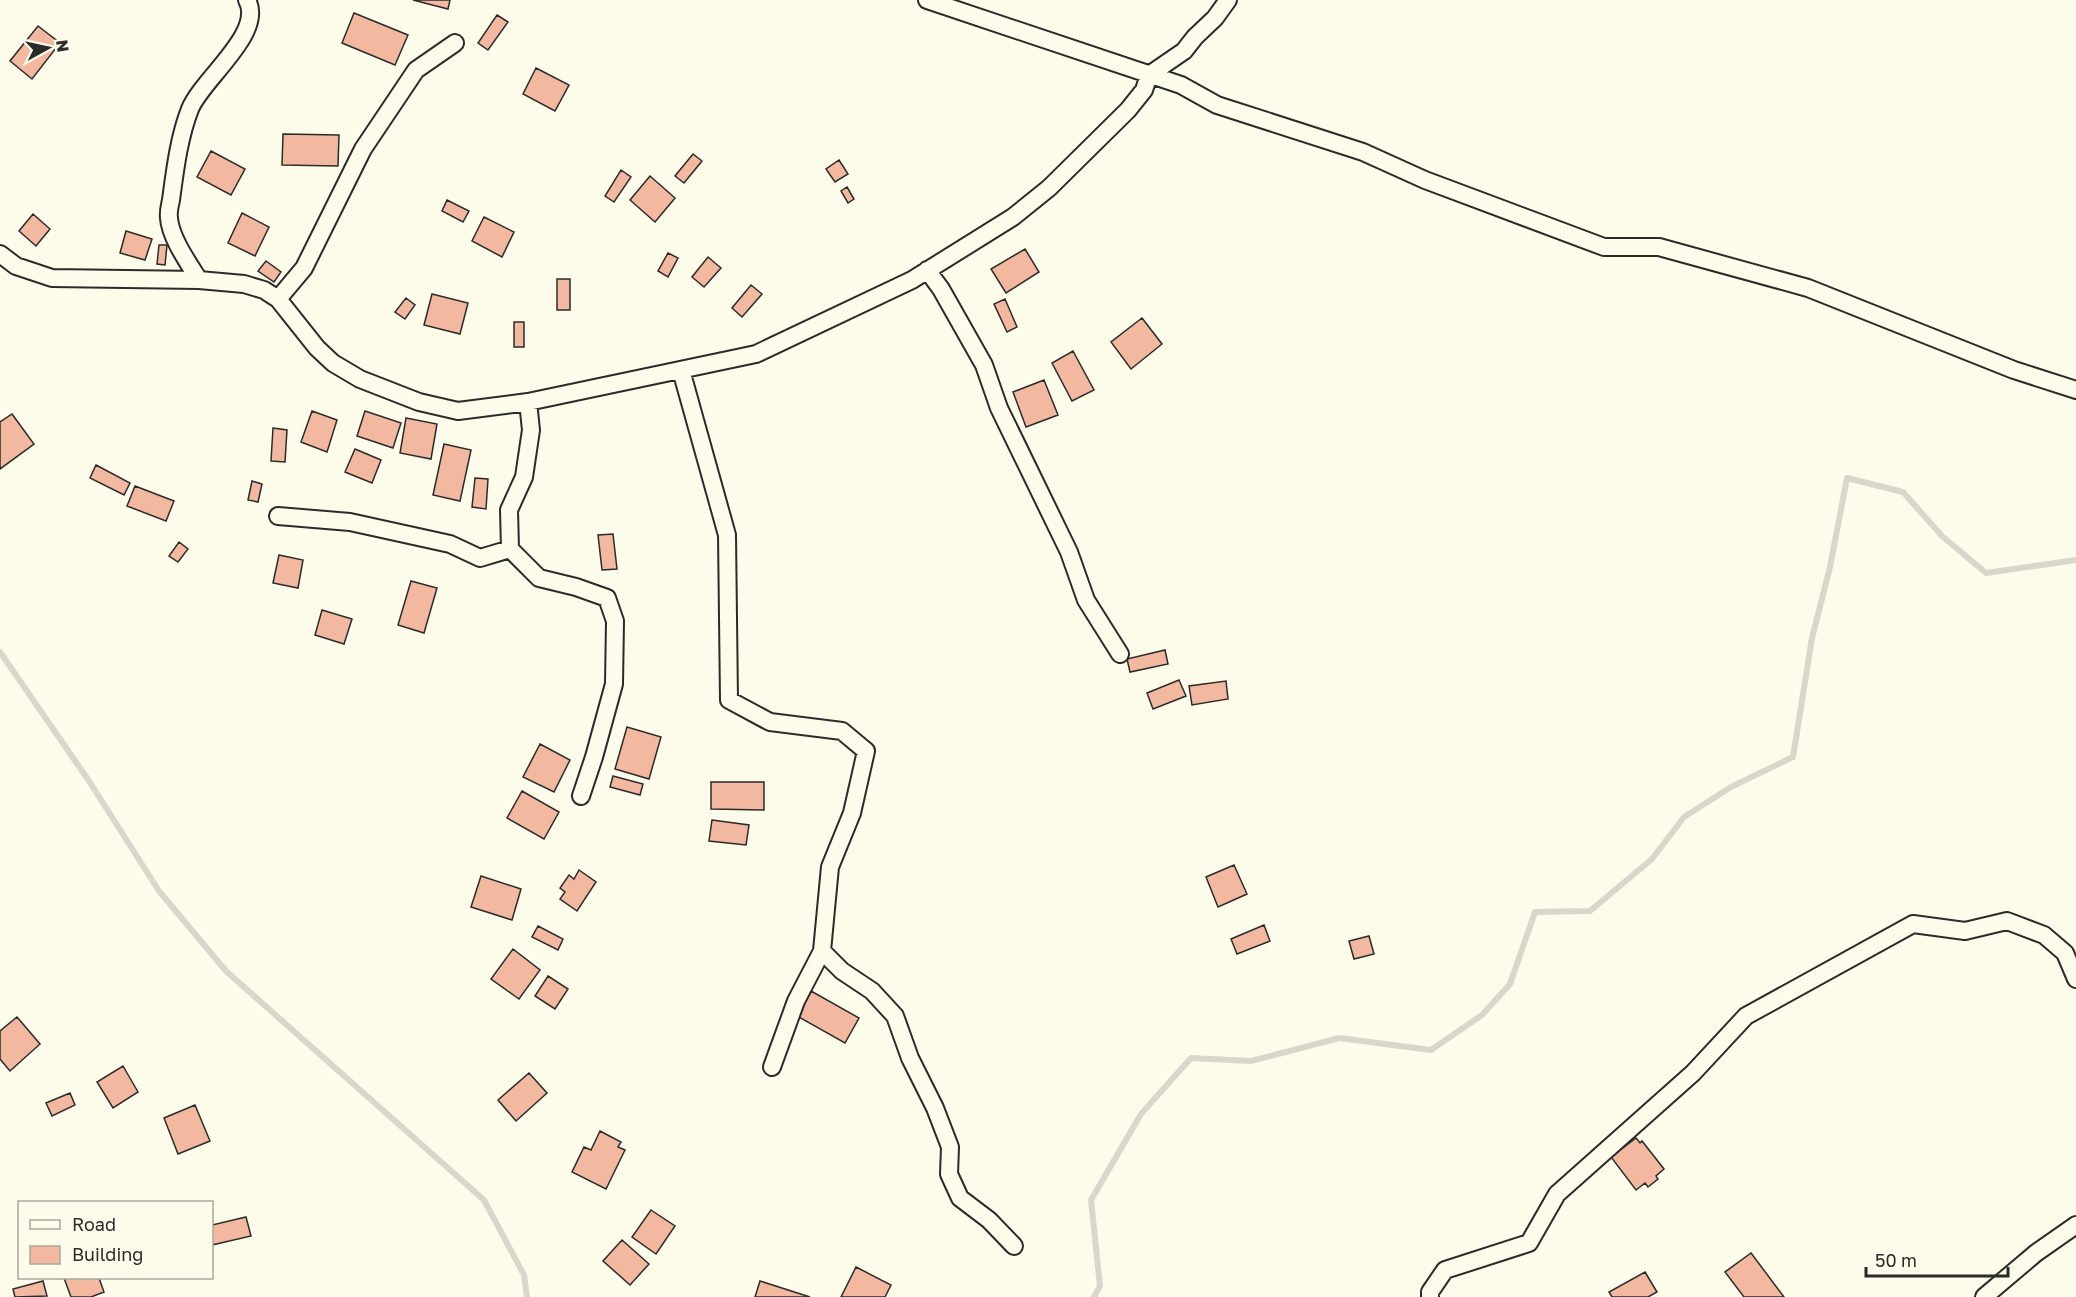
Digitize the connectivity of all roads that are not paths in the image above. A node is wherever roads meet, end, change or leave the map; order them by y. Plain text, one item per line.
1 (248, 0) edge
2 (927, 0) edge
3 (1228, 0) edge
4 (455, 43) dead end
5 (1149, 75) junction
6 (0, 254) edge
7 (927, 270) junction
8 (200, 280) junction
9 (278, 299) junction
10 (681, 370) junction
11 (2076, 390) edge
12 (528, 402) junction
13 (278, 516) dead end
14 (510, 549) junction
15 (1120, 654) dead end
16 (581, 795) dead end
17 (822, 951) junction
18 (2076, 979) edge
19 (772, 1067) dead end
20 (2076, 1225) edge
21 (1014, 1246) dead end
22 (1430, 1297) edge
23 (1984, 1297) edge

1 - 8 street
2 - 5 street
3 - 5 street
4 - 9 street
5 - 7 street
5 - 11 street
6 - 8 street
7 - 10 street
7 - 15 street
8 - 9 street
9 - 12 street
10 - 12 street
10 - 17 street
12 - 14 street
13 - 14 street
14 - 16 street
17 - 19 street
17 - 21 street
18 - 22 street
20 - 23 street

